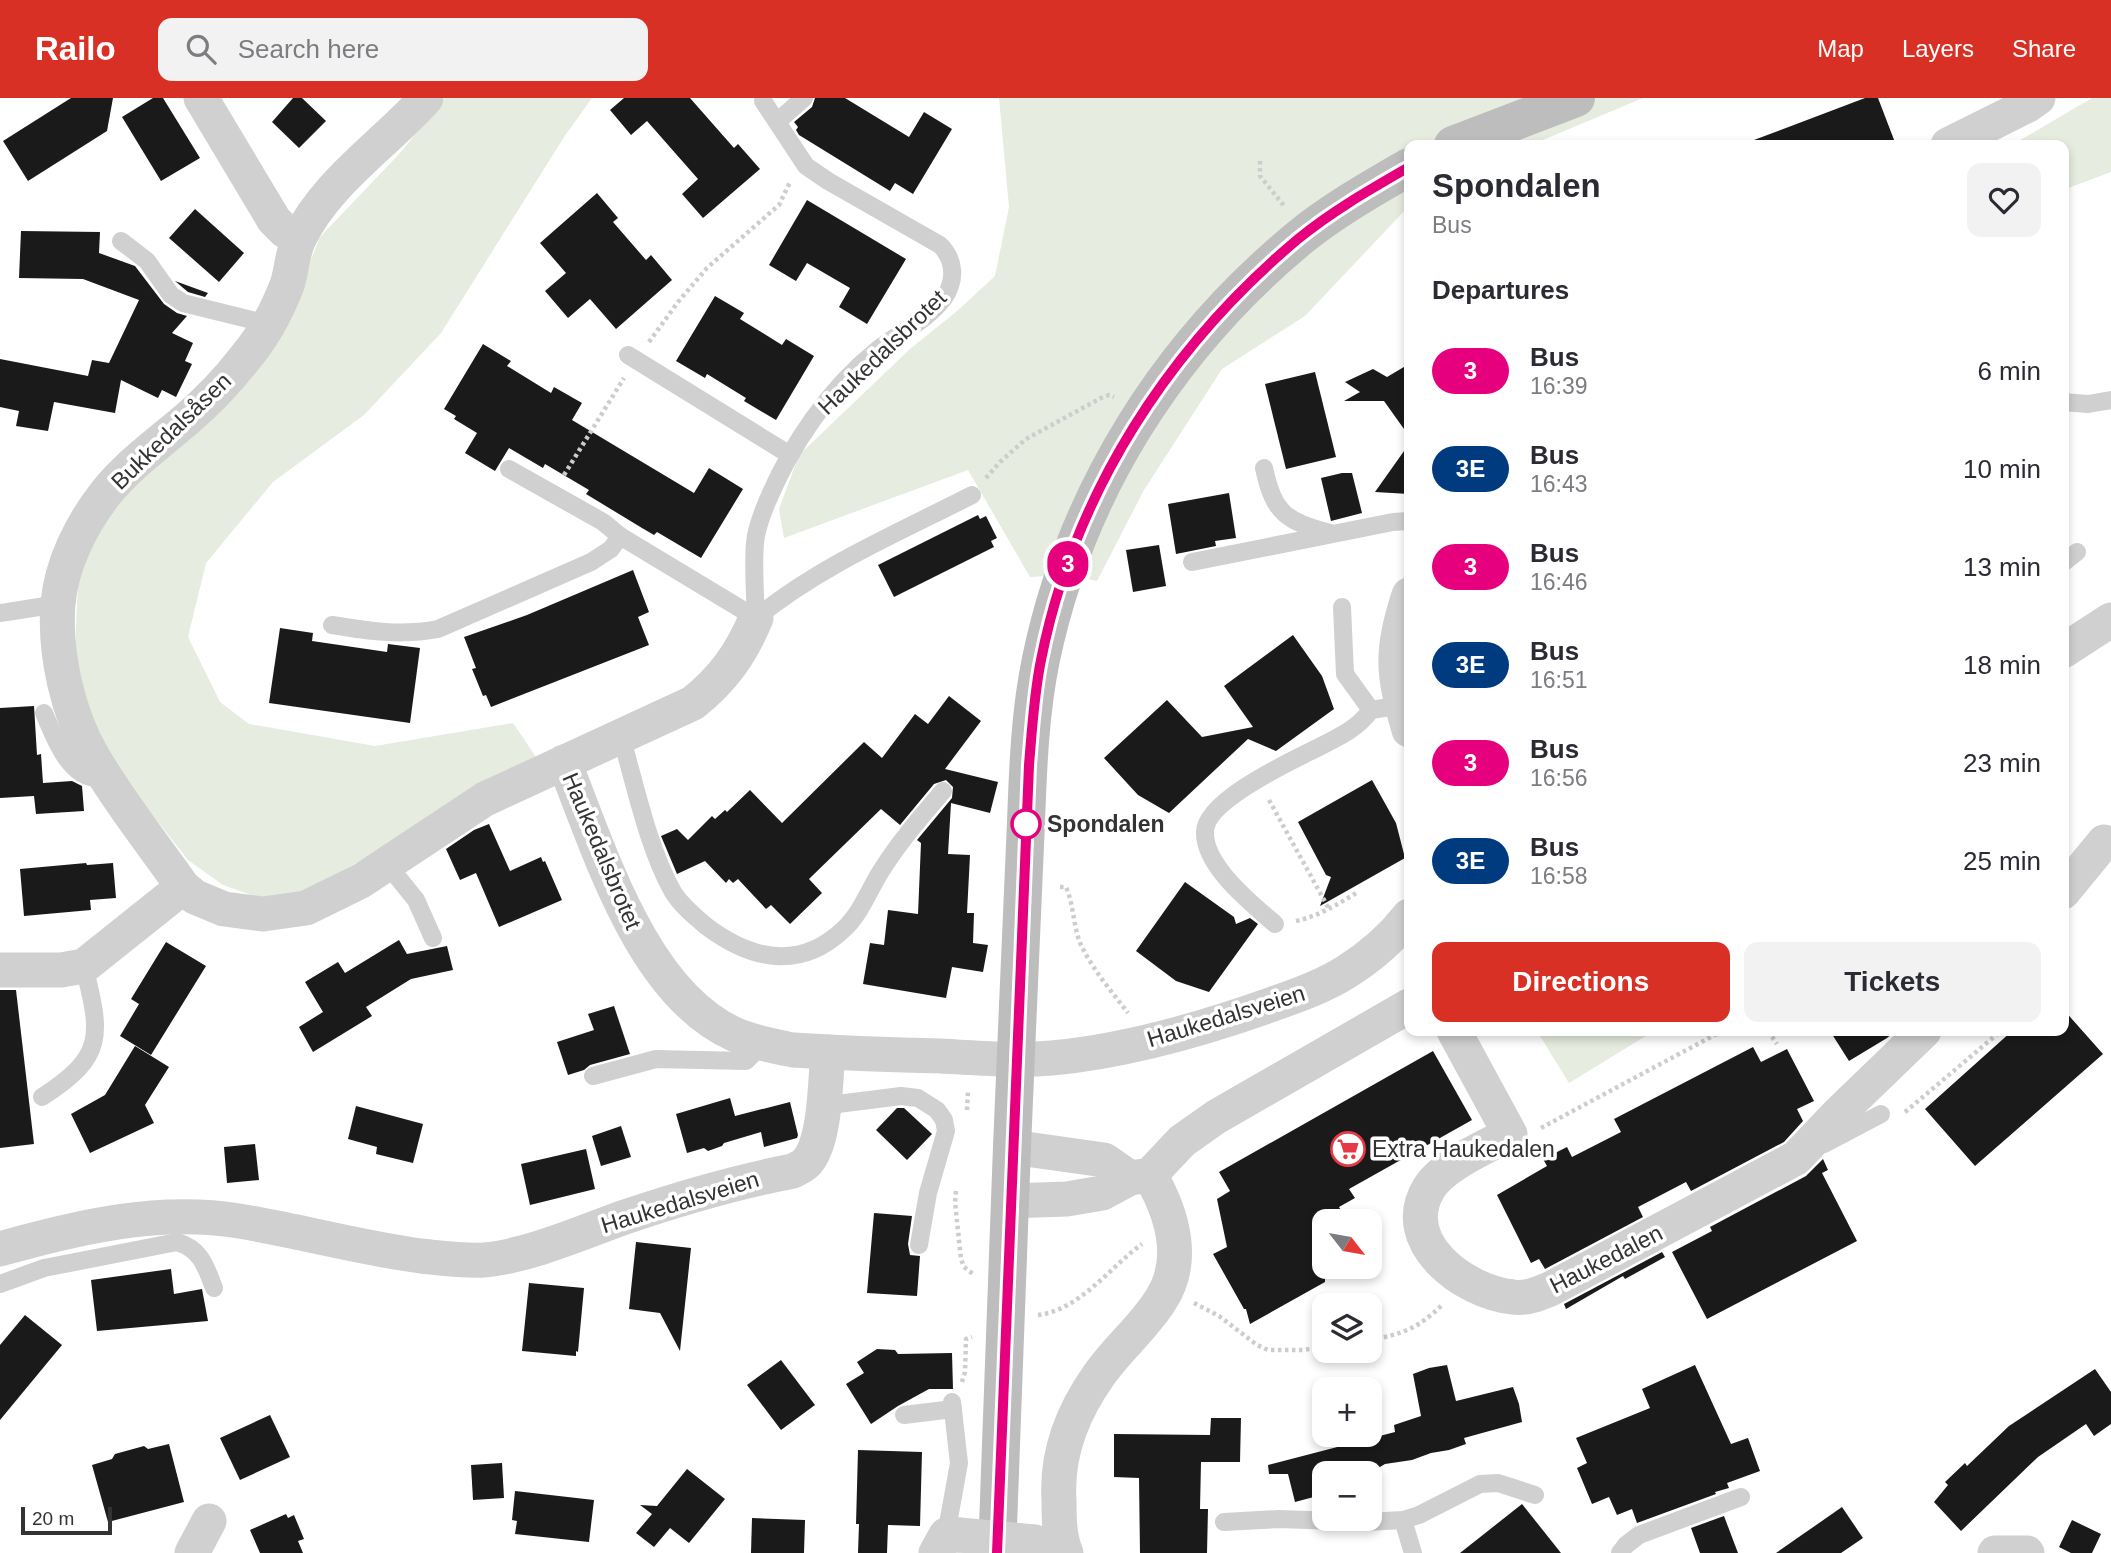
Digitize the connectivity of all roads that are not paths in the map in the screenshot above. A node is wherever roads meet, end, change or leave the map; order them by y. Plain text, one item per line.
1 (201, 98) edge
2 (426, 98) edge
3 (804, 98) edge
4 (1576, 98) edge
5 (2038, 98) edge
6 (763, 101) dead end
7 (778, 121) junction
8 (1465, 140) edge
9 (1958, 140) edge
10 (1404, 170) edge
11 (298, 240) junction
12 (121, 241) dead end
13 (268, 324) junction
14 (632, 358) road end
15 (2111, 400) edge
16 (2069, 402) edge
17 (790, 455) junction
18 (1264, 468) dead end
19 (509, 469) dead end
20 (972, 495) road end
21 (1404, 521) edge
22 (1331, 534) junction
23 (620, 536) junction
24 (1192, 562) dead end
25 (58, 604) junction
26 (1342, 607) dead end
27 (0, 613) edge
28 (1404, 613) edge
29 (756, 618) junction
30 (2111, 620) edge
31 (332, 625) dead end
32 (2069, 647) edge
33 (44, 713) dead end
34 (1394, 715) edge
35 (621, 736) junction
36 (564, 762) junction
37 (104, 775) junction
38 (943, 791) dead end
39 (2104, 842) dead end
40 (387, 864) junction
41 (2069, 885) edge
42 (183, 887) junction
43 (1404, 923) edge
44 (1275, 924) road end
45 (433, 938) dead end
46 (84, 966) junction
47 (0, 970) edge
48 (1404, 1009) edge
49 (1457, 1036) edge
50 (1919, 1036) edge
51 (763, 1044) junction
52 (828, 1052) junction
53 (593, 1076) dead end
54 (42, 1097) dead end
55 (822, 1106) junction
56 (1881, 1114) road end
57 (1012, 1147) junction
58 (1796, 1158) junction
59 (1140, 1177) junction
60 (1010, 1201) junction
61 (919, 1245) dead end
62 (0, 1249) edge
63 (0, 1284) edge
64 (214, 1288) dead end
65 (904, 1415) dead end
66 (1535, 1495) dead end
67 (1741, 1497) dead end
68 (1403, 1520) junction
69 (209, 1521) dead end
70 (1224, 1522) dead end
71 (947, 1541) edge
72 (1054, 1546) edge
73 (192, 1553) edge
74 (997, 1553) edge
75 (1413, 1553) edge
76 (1620, 1553) edge
77 (1995, 1553) edge
78 (2027, 1553) edge

1 - 11 street
2 - 11 street, Bukkedalsåsen
3 - 7 lane
4 - 8 main road
5 - 9 street
6 - 7 lane, Haukedalsbrotet
7 - 17 lane, Haukedalsbrotet
10 - 57 main road, bridge
11 - 13 street, Bukkedalsåsen
12 - 13 lane
13 - 25 street, Bukkedalsåsen
14 - 17 lane
15 - 16 lane
17 - 29 lane, Haukedalsbrotet
18 - 22 lane
19 - 23 lane
20 - 29 lane
21 - 22 lane
22 - 24 lane
23 - 29 lane
23 - 31 lane
25 - 27 lane
25 - 37 street, Bukkedalsåsen
26 - 34 lane
28 - 34 street
29 - 35 street, Haukedalsbrotet
30 - 32 street
33 - 37 lane
34 - 44 lane
35 - 36 street, Haukedalsbrotet
35 - 38 lane
36 - 40 street, Bukkedalsåsen
36 - 51 street, Haukedalsbrotet
37 - 42 street, Bukkedalsåsen
39 - 41 street
40 - 42 street, Bukkedalsåsen
40 - 45 lane
42 - 46 street
43 - 52 street, Haukedalsveien
46 - 47 street
46 - 54 lane
48 - 59 street
49 - 58 street, Haukedalen
50 - 58 street, Haukedalen
51 - 52 street, Haukedalsbrotet
51 - 53 lane
52 - 55 street, Haukedalsveien
55 - 61 lane
55 - 62 street, Haukedalsveien
56 - 58 lane
57 - 59 street
57 - 60 main road
59 - 60 street
59 - 72 street
60 - 74 main road
63 - 64 lane
65 - 71 lane
66 - 68 lane
67 - 76 lane
68 - 70 lane
68 - 75 lane
69 - 73 street
71 - 72 street, bridge
77 - 78 street

